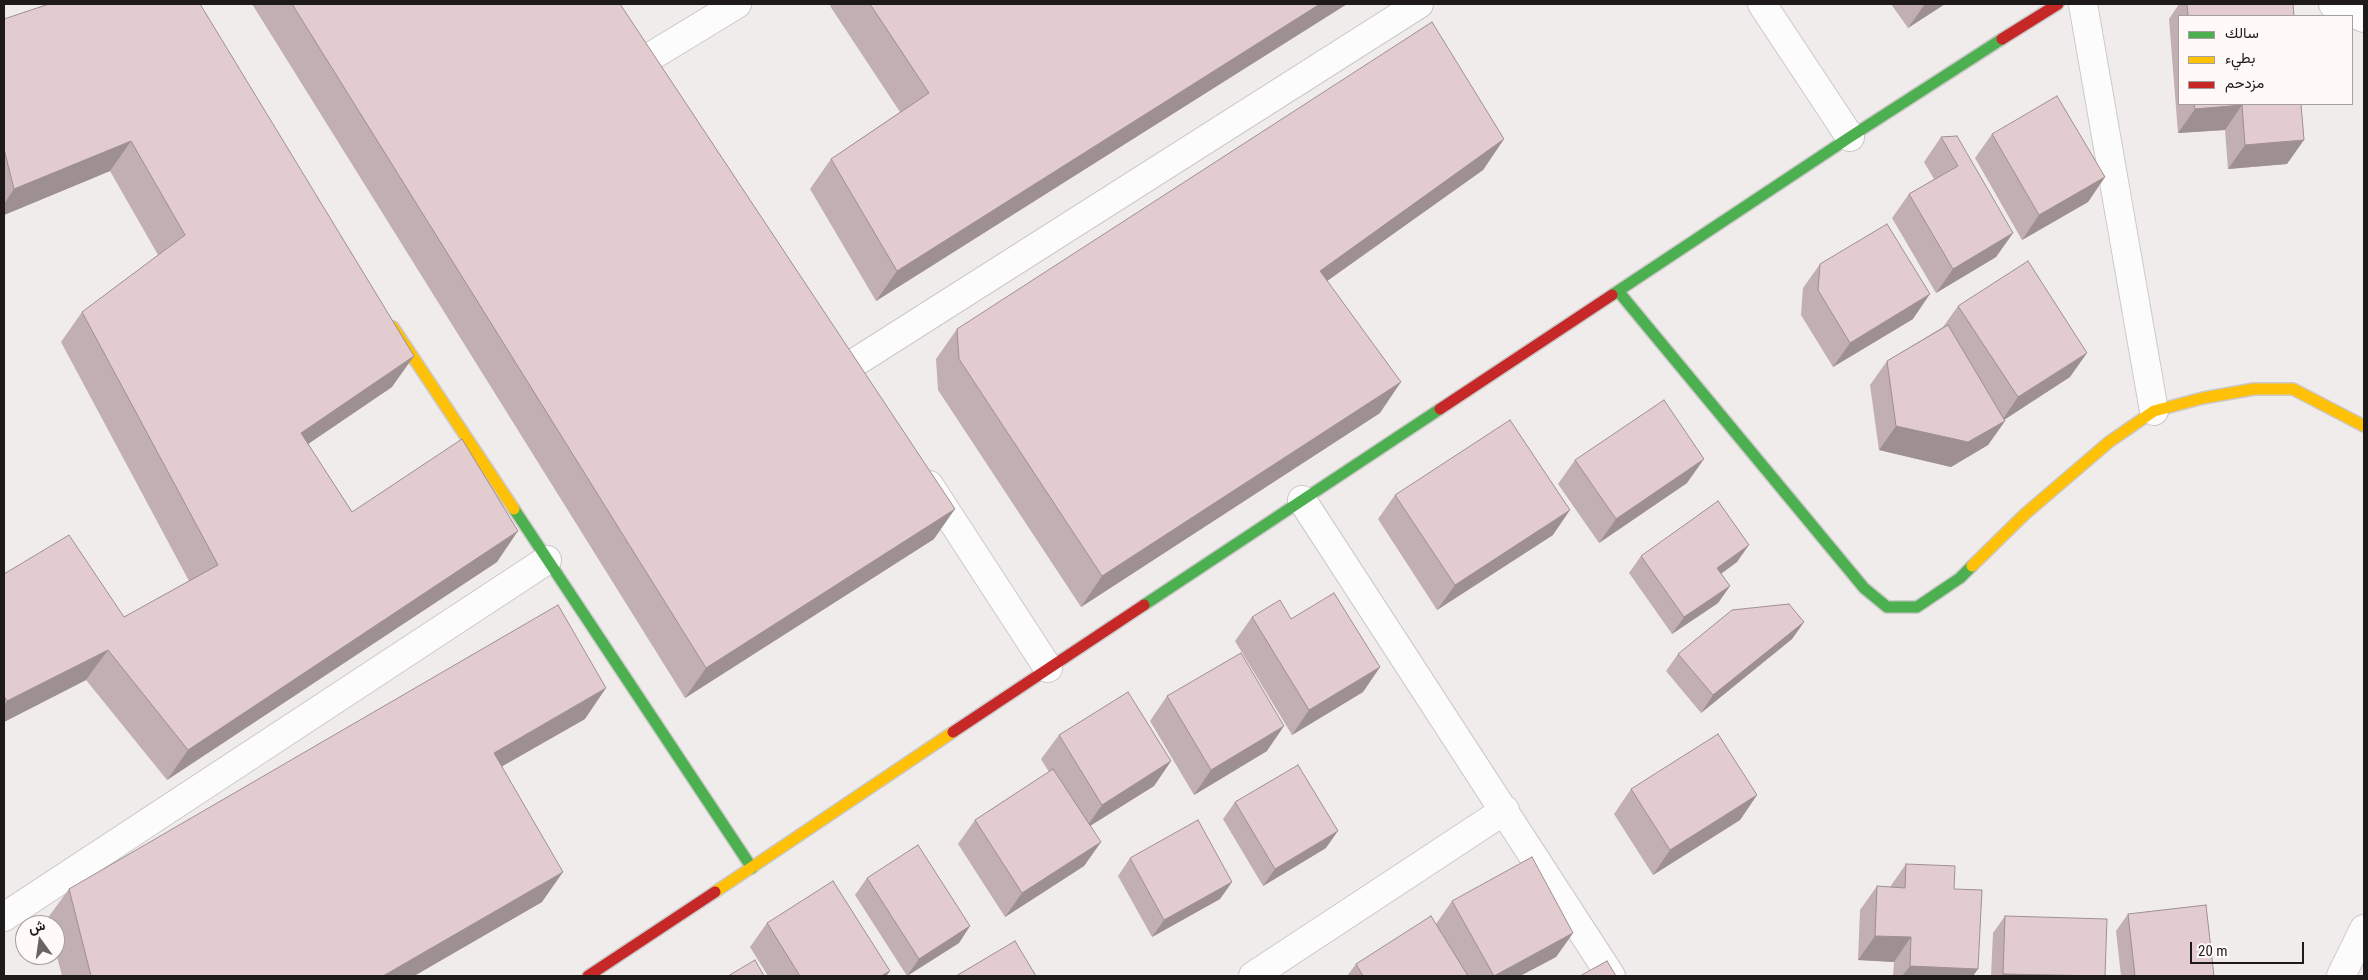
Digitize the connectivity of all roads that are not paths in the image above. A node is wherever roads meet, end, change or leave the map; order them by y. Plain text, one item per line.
1 (737, 4) edge
2 (1420, 4) edge
3 (1762, 4) edge
4 (2058, 4) edge
5 (2082, 4) edge
6 (2333, 4) edge
7 (2364, 18) edge
8 (636, 34) edge
9 (650, 57) junction
10 (667, 82) edge
11 (1850, 138) junction
12 (1618, 291) junction
13 (387, 316) edge
14 (835, 340) edge
15 (851, 365) junction
16 (867, 390) edge
17 (2154, 412) junction
18 (2364, 426) edge
19 (915, 463) edge
20 (1302, 500) junction
21 (547, 560) junction
22 (1048, 668) junction
23 (1505, 810) junction
24 (752, 868) junction
25 (4, 917) edge
26 (2364, 929) edge
27 (588, 976) edge
28 (1253, 976) edge
29 (1611, 976) edge
30 (2341, 976) edge

1 - 9 street
2 - 15 street
3 - 11 street
4 - 11 street
5 - 17 street
6 - 7 street
8 - 9 street
9 - 10 street
11 - 12 street
12 - 17 street
12 - 20 street
13 - 21 street
14 - 15 street
15 - 16 street
17 - 18 street
19 - 22 street
20 - 22 street
20 - 23 street
21 - 24 street
21 - 25 street
22 - 24 street
23 - 28 street
23 - 29 street
24 - 27 street
26 - 30 street

